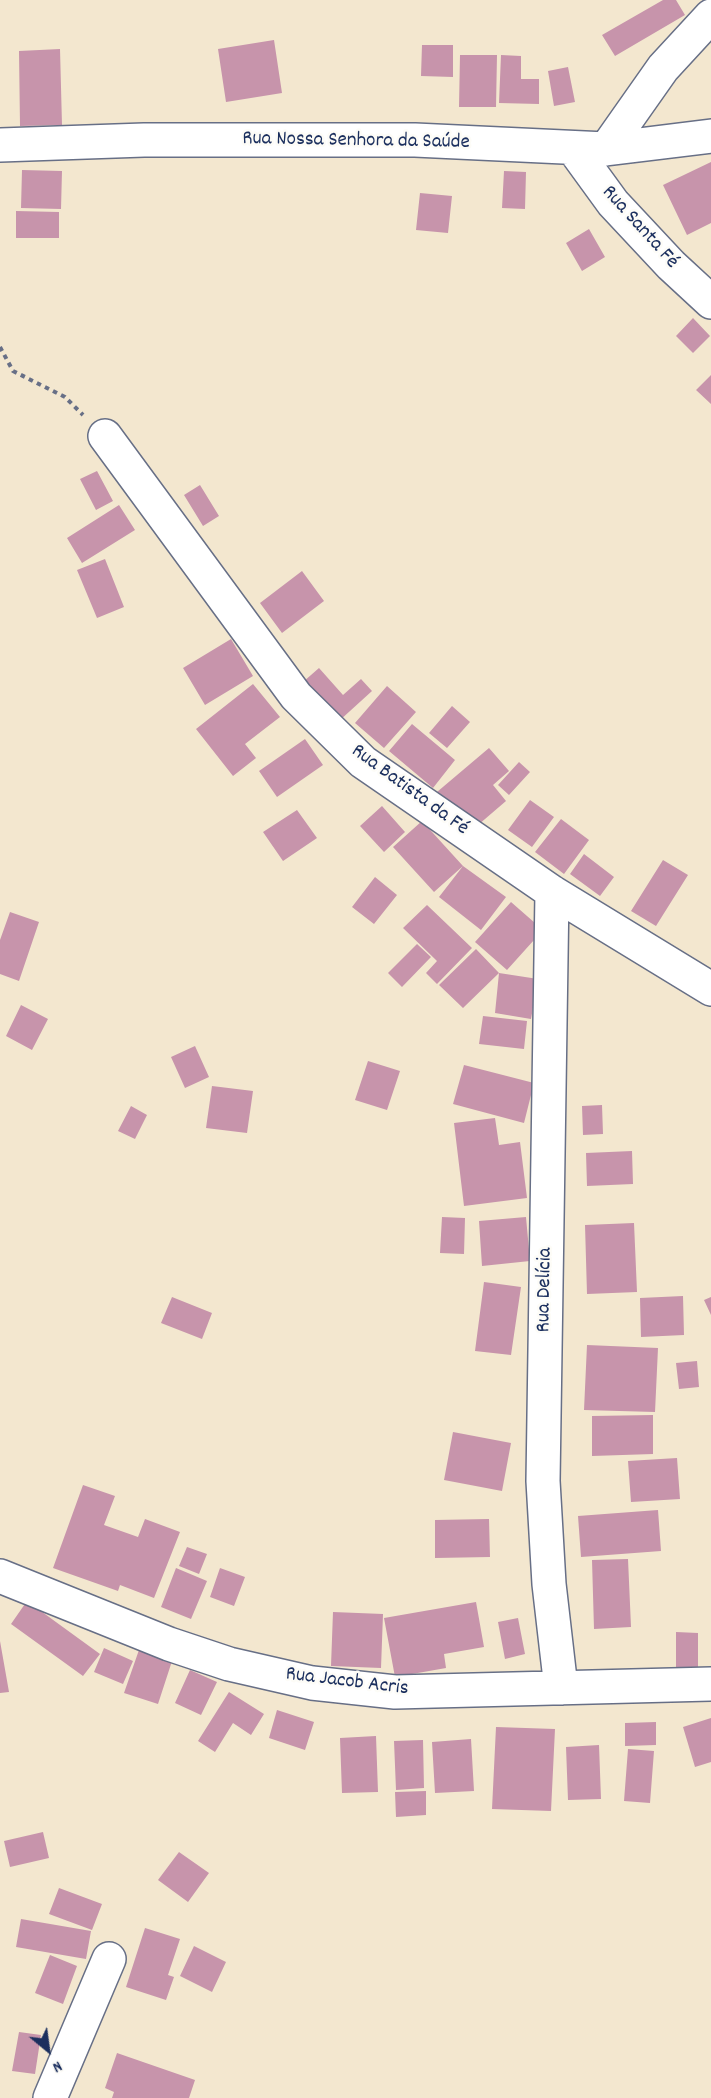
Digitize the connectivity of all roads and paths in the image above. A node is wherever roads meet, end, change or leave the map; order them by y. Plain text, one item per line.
1 (711, 16) edge
2 (711, 136) edge
3 (0, 145) edge
4 (573, 148) junction
5 (606, 148) junction
6 (711, 302) edge
7 (0, 347) edge
8 (105, 436) joint
9 (552, 892) junction
10 (711, 989) edge
11 (0, 1576) edge
12 (711, 1684) edge
13 (561, 1688) junction
14 (109, 1959) dead end
15 (50, 2098) edge

1 - 5 street
2 - 5 street, Rua Nossa Senhora da Saúde
3 - 4 street, Rua Nossa Senhora da Saúde
4 - 5 street, Rua Nossa Senhora da Saúde
4 - 6 street, Rua Santa Fé
7 - 8 path
8 - 9 street, Rua Batista da Fé
9 - 10 street, Rua Batista da Fé
9 - 13 street, Rua Delícia
11 - 13 street, Rua Jacob Acris
12 - 13 street, Rua Jacob Acris
14 - 15 street

